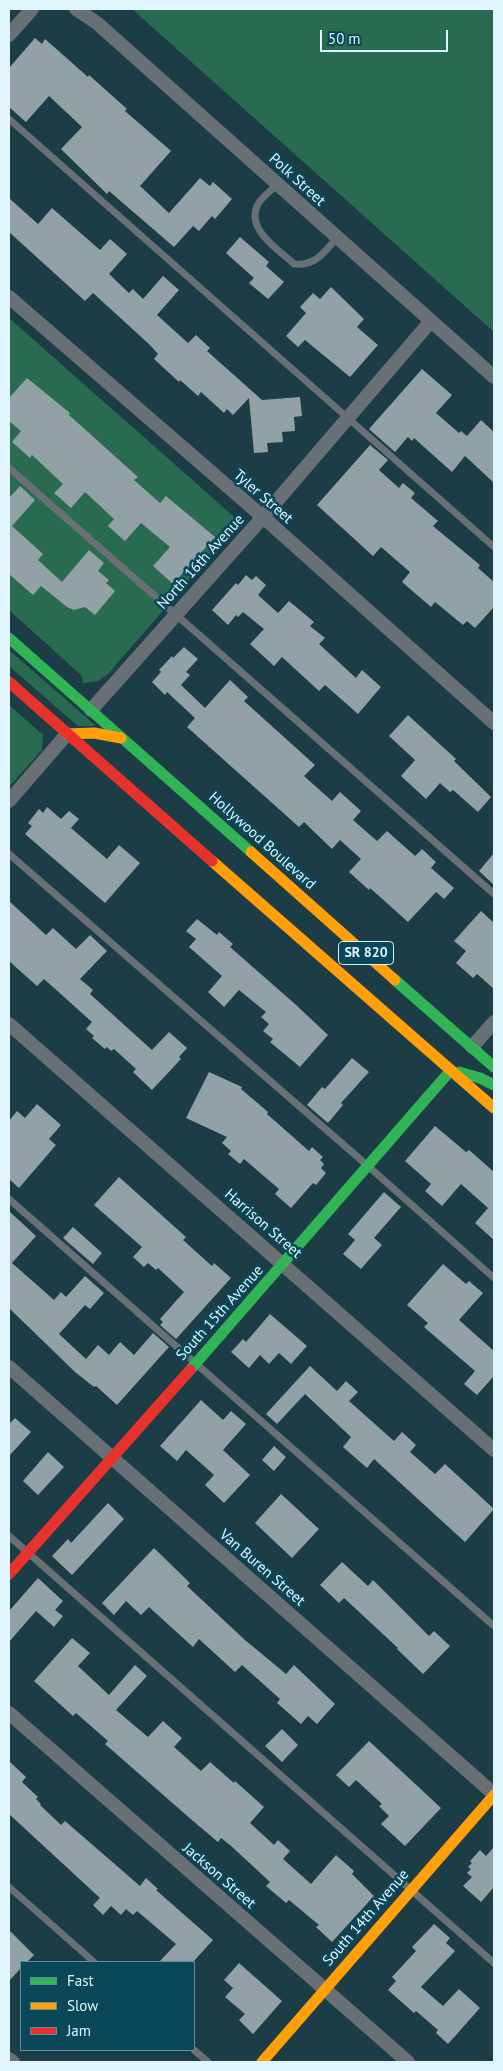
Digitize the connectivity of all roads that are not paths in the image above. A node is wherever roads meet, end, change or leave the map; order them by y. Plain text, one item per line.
1 (32, 9) edge
2 (76, 9) edge
3 (9, 35) edge
4 (9, 119) edge
5 (277, 184) junction
6 (337, 238) junction
7 (9, 297) edge
8 (431, 321) junction
9 (494, 377) edge
10 (348, 418) junction
11 (9, 468) edge
12 (263, 517) junction
13 (494, 547) edge
14 (176, 614) junction
15 (9, 638) edge
16 (9, 682) edge
17 (91, 710) junction
18 (494, 723) edge
19 (67, 734) junction
20 (124, 739) junction
21 (9, 801) edge
22 (9, 854) edge
23 (494, 894) edge
24 (377, 1005) junction
25 (494, 1022) edge
26 (9, 1024) edge
27 (422, 1029) dead end
28 (447, 1041) dead end
29 (472, 1047) junction
30 (494, 1068) edge
31 (451, 1070) junction
32 (494, 1085) edge
33 (494, 1108) edge
34 (368, 1166) junction
35 (9, 1199) edge
36 (283, 1264) junction
37 (494, 1278) edge
38 (195, 1363) junction
39 (9, 1367) edge
40 (494, 1450) edge
41 (111, 1457) junction
42 (9, 1536) edge
43 (28, 1552) junction
44 (9, 1574) edge
45 (494, 1626) edge
46 (9, 1713) edge
47 (494, 1794) edge
48 (9, 1887) edge
49 (411, 1890) junction
50 (93, 1961) edge
51 (494, 1963) edge
52 (324, 1989) junction
53 (195, 2051) edge
54 (9, 2059) edge
55 (12, 2062) edge
56 (208, 2062) edge
57 (262, 2062) edge
58 (408, 2062) edge

1 - 3 street
2 - 5 street, Polk Street
4 - 10 lane
5 - 6 street, Polk Street
5 - 6 lane
6 - 8 street, Polk Street
7 - 12 street, Tyler Street
8 - 9 street, Polk Street
8 - 10 street, North 16th Avenue
10 - 12 street, North 16th Avenue
10 - 13 lane
11 - 14 lane
12 - 14 street, North 16th Avenue
12 - 18 street, Tyler Street
14 - 17 street, North 16th Avenue
14 - 23 lane
15 - 17 main road, Hollywood Boulevard / SR 820
16 - 19 main road, SR 820
17 - 20 main road, Hollywood Boulevard / SR 820
19 - 20 main road
19 - 21 street
19 - 24 main road, SR 820
20 - 29 main road, Hollywood Boulevard / SR 820
22 - 34 lane
24 - 27 main road
24 - 31 main road, SR 820
25 - 29 street
26 - 36 street, Harrison Street
28 - 29 main road
29 - 30 main road, Hollywood Boulevard / SR 820
31 - 32 main road
31 - 33 main road, SR 820
31 - 34 main road, South 15th Avenue
34 - 36 main road, South 15th Avenue
34 - 37 lane
35 - 38 lane
36 - 38 main road, South 15th Avenue
36 - 40 street, Harrison Street
38 - 41 main road, South 15th Avenue
38 - 45 lane
39 - 41 street, Van Buren Street
41 - 43 main road, South 15th Avenue
41 - 47 street, Van Buren Street
42 - 43 lane
43 - 44 main road, South 15th Avenue
43 - 49 lane
46 - 52 street, Jackson Street
47 - 49 main road, South 14th Avenue
48 - 50 lane
49 - 51 lane
49 - 52 main road, South 14th Avenue
52 - 57 main road, South 14th Avenue
52 - 58 street, Jackson Street
53 - 56 lane
54 - 55 street

